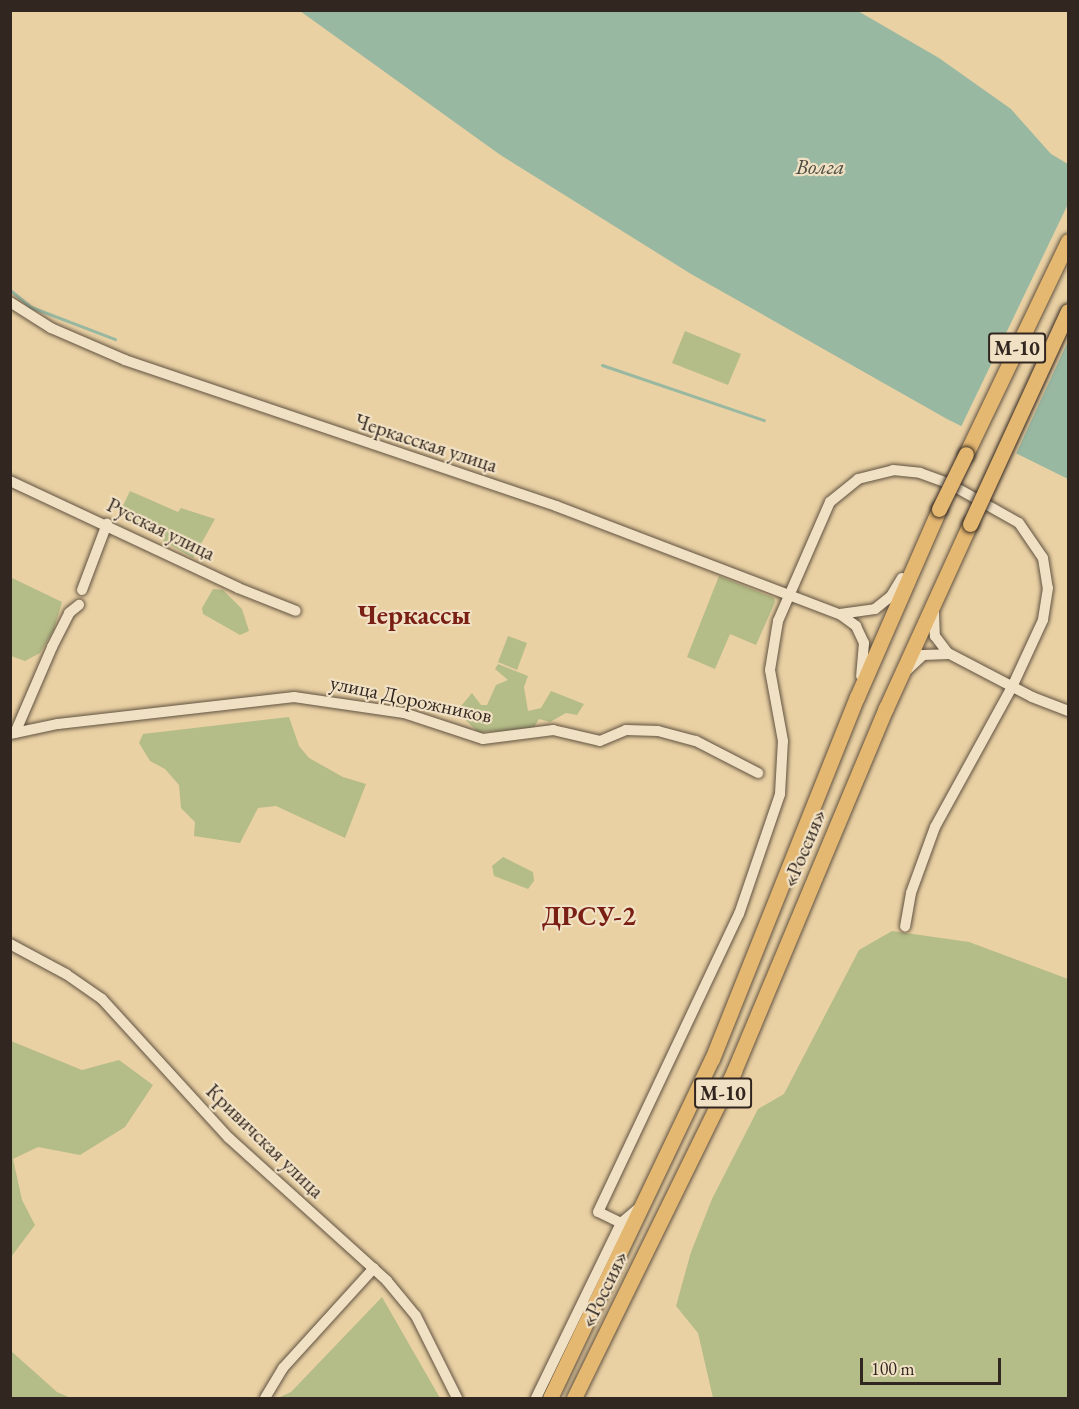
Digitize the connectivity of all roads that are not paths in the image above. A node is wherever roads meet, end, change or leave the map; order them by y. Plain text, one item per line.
1 (1068, 242) edge
2 (10, 302) edge
3 (1068, 311) edge
4 (10, 481) edge
5 (107, 524) junction
6 (929, 532) junction
7 (958, 548) junction
8 (81, 590) dead end
9 (788, 595) junction
10 (80, 605) dead end
11 (296, 610) dead end
12 (834, 613) junction
13 (951, 655) junction
14 (1012, 687) junction
15 (857, 697) junction
16 (886, 708) junction
17 (1068, 711) edge
18 (13, 734) edge
19 (758, 773) dead end
20 (905, 926) dead end
21 (10, 944) edge
22 (640, 1207) junction
23 (621, 1222) junction
24 (374, 1268) junction
25 (265, 1398) edge
26 (457, 1398) edge
27 (536, 1398) edge
28 (550, 1398) edge
29 (574, 1398) edge

1 - 6 highway, М-10, bridge
2 - 9 street, Черкасская улица
3 - 7 highway, «Россия» / М-10, bridge
4 - 5 street, Русская улица
5 - 8 street
5 - 11 street, Русская улица
6 - 12 street, Черкасская улица
6 - 15 highway, М-10
7 - 13 street
7 - 16 highway, «Россия» / М-10
9 - 12 street, Черкасская улица
9 - 14 street
9 - 23 street
10 - 18 street
12 - 15 street, Черкасская улица
13 - 14 street
13 - 16 street
14 - 17 street
14 - 20 street
15 - 22 highway, «Россия» / М-10
16 - 29 highway, «Россия» / М-10
18 - 19 street, улица Дорожников
21 - 24 street, Кривичская улица
22 - 23 street
22 - 28 highway, «Россия» / М-10
23 - 27 street
24 - 25 street
24 - 26 street, Кривичская улица

